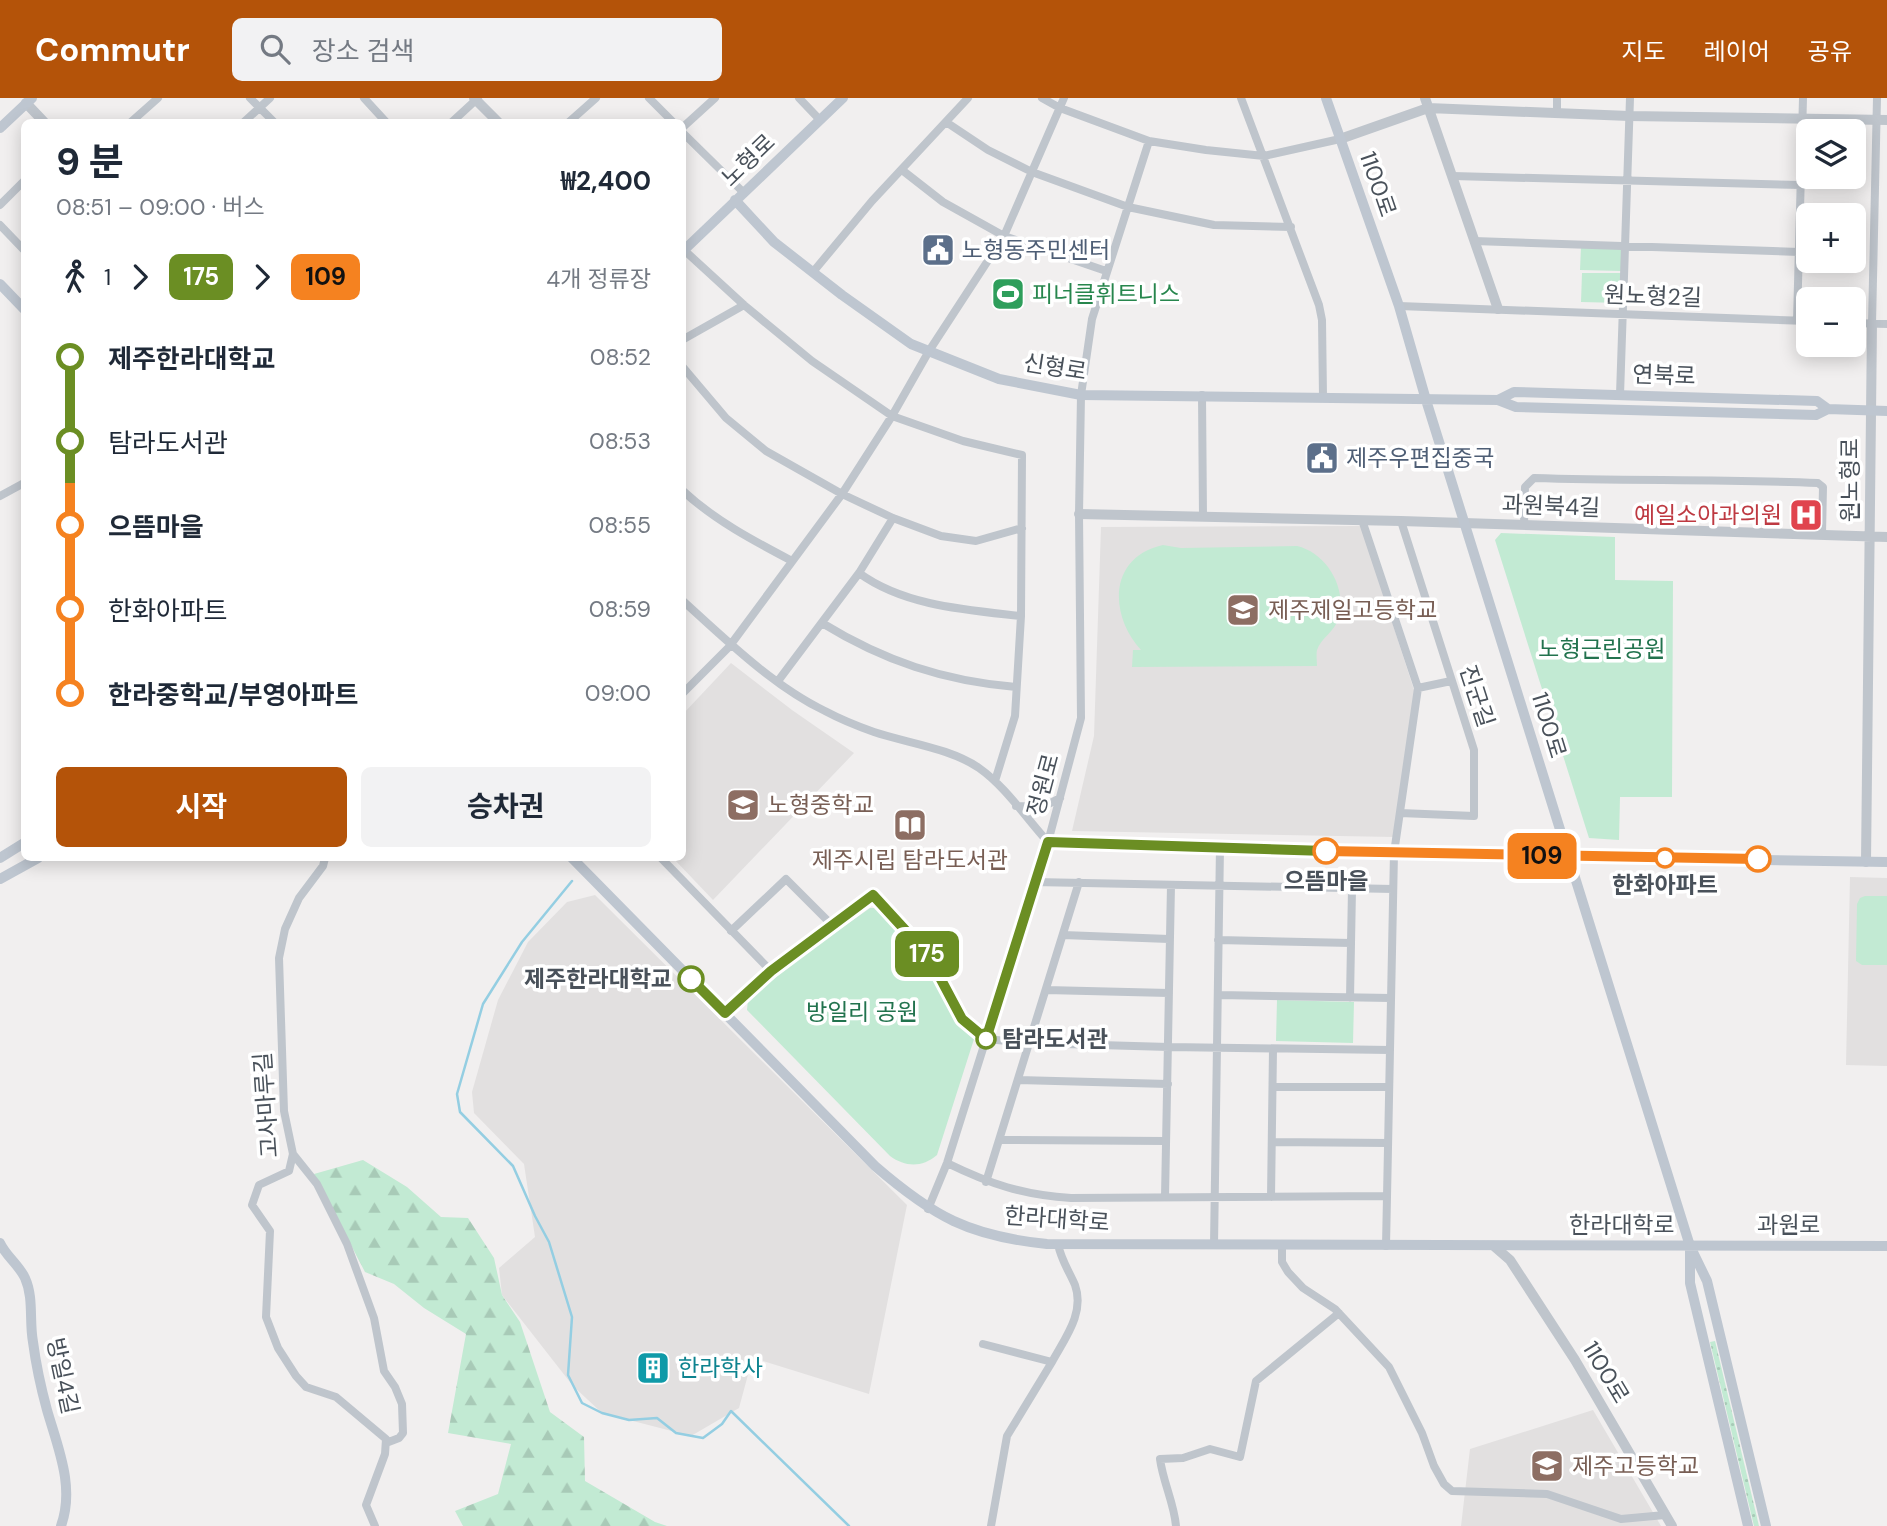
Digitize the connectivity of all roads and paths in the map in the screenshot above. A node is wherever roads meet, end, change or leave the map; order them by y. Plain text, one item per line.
1 (158, 98) edge
2 (250, 98) edge
3 (270, 98) edge
4 (364, 98) edge
5 (596, 98) edge
6 (649, 98) edge
7 (715, 98) edge
8 (799, 98) edge
9 (843, 98) edge
10 (968, 98) edge
11 (1042, 98) edge
12 (1064, 98) edge
13 (1241, 98) edge
14 (1326, 98) edge
15 (1557, 98) edge
16 (1630, 98) edge
17 (1803, 98) edge
18 (1877, 98) edge
19 (476, 99) edge
20 (29, 101) edge
21 (1426, 103) edge
22 (260, 108) junction
23 (1060, 108) junction
24 (1557, 113) junction
25 (1629, 116) junction
26 (42, 119) edge
27 (134, 119) edge
28 (247, 119) edge
29 (271, 119) edge
30 (383, 119) edge
31 (455, 119) edge
32 (495, 119) edge
33 (572, 119) edge
34 (670, 119) edge
35 (1803, 119) joint
36 (820, 120) junction
37 (1881, 120) edge
38 (946, 122) junction
39 (686, 126) edge
40 (0, 128) edge
41 (686, 135) edge
42 (1340, 139) junction
43 (1149, 141) junction
44 (1264, 156) junction
45 (902, 170) junction
46 (1032, 172) junction
47 (1453, 176) junction
48 (1627, 180) junction
49 (21, 185) edge
50 (1796, 185) edge
51 (739, 196) junction
52 (0, 205) edge
53 (1128, 207) junction
54 (0, 225) edge
55 (1291, 227) junction
56 (1004, 236) junction
57 (1474, 241) junction
58 (1624, 246) junction
59 (21, 247) edge
60 (686, 248) edge
61 (1796, 252) edge
62 (686, 254) edge
63 (1106, 271) junction
64 (813, 272) junction
65 (0, 284) edge
66 (744, 305) junction
67 (21, 306) edge
68 (1399, 306) junction
69 (1498, 309) junction
70 (1623, 314) junction
71 (1796, 321) edge
72 (1866, 324) edge
73 (1872, 324) junction
74 (1887, 324) edge
75 (686, 338) edge
76 (929, 351) junction
77 (686, 371) edge
78 (1082, 395) junction
79 (1202, 395) junction
80 (1620, 395) junction
81 (1323, 397) junction
82 (1426, 400) junction
83 (1498, 400) junction
84 (1828, 409) junction
85 (1870, 410) junction
86 (1887, 411) edge
87 (892, 416) junction
88 (21, 486) edge
89 (686, 494) edge
90 (842, 494) junction
91 (0, 496) edge
92 (1079, 514) junction
93 (1203, 517) junction
94 (893, 518) junction
95 (1362, 520) junction
96 (1401, 521) junction
97 (1465, 523) junction
98 (1524, 525) junction
99 (1022, 528) junction
100 (1822, 534) junction
101 (1869, 537) junction
102 (1887, 537) edge
103 (792, 561) junction
104 (859, 573) junction
105 (686, 604) edge
106 (1021, 615) junction
107 (822, 623) junction
108 (731, 644) junction
109 (778, 681) junction
110 (1451, 681) junction
111 (1016, 687) junction
112 (1418, 688) junction
113 (686, 690) edge
114 (995, 781) junction
115 (1060, 798) junction
116 (1016, 806) junction
117 (1400, 813) junction
118 (1048, 842) junction
119 (21, 845) edge
120 (1220, 847) junction
121 (1394, 853) junction
122 (1568, 857) junction
123 (0, 858) edge
124 (33, 861) edge
125 (325, 861) edge
126 (575, 861) edge
127 (664, 861) edge
128 (1866, 862) junction
129 (1887, 862) edge
130 (0, 879) edge
131 (1034, 882) junction
132 (1079, 882) junction
133 (1171, 885) junction
134 (1219, 886) junction
135 (1352, 889) junction
136 (1393, 889) junction
137 (832, 925) junction
138 (732, 931) junction
139 (1063, 935) junction
140 (1169, 939) junction
141 (1218, 940) junction
142 (1351, 943) junction
143 (771, 971) junction
144 (1046, 990) junction
145 (1168, 993) junction
146 (1219, 995) junction
147 (1350, 998) junction
148 (1391, 998) junction
149 (725, 1013) junction
150 (986, 1039) junction
151 (1029, 1042) junction
152 (1168, 1046) junction
153 (1217, 1048) junction
154 (1273, 1049) junction
155 (1390, 1050) junction
156 (1018, 1080) junction
157 (1168, 1084) junction
158 (1273, 1087) junction
159 (1389, 1087) junction
160 (1000, 1140) junction
161 (1165, 1141) junction
162 (1272, 1142) junction
163 (1388, 1143) junction
164 (293, 1154) junction
165 (947, 1163) junction
166 (986, 1182) junction
167 (1214, 1196) junction
168 (1387, 1196) junction
169 (1165, 1197) junction
170 (1271, 1197) junction
171 (928, 1209) junction
172 (0, 1243) edge
173 (1058, 1244) junction
174 (1214, 1245) junction
175 (1282, 1246) junction
176 (1386, 1246) junction
177 (1690, 1246) junction
178 (1494, 1247) junction
179 (1887, 1247) edge
180 (1339, 1313) junction
181 (983, 1344) dead end
182 (1052, 1362) junction
183 (386, 1443) junction
184 (1665, 1515) junction
185 (61, 1526) edge
186 (376, 1526) edge
187 (991, 1526) edge
188 (1177, 1526) edge
189 (1672, 1526) edge
190 (1748, 1526) edge
191 (1766, 1526) edge

1 - 27 street
2 - 22 street
3 - 22 street
4 - 30 street
5 - 33 street
6 - 34 street
7 - 39 street
8 - 36 street
9 - 36 main road, 노형로
10 - 38 street
11 - 23 street
12 - 23 street
13 - 44 street
14 - 42 main road, 1100로
15 - 24 street
16 - 25 street
17 - 35 street
18 - 37 street, 원노형로
19 - 31 street
19 - 32 street
20 - 26 street
20 - 40 main road
21 - 24 street
21 - 42 street
21 - 47 street
22 - 28 street
22 - 29 street
23 - 43 street
23 - 46 street
24 - 25 street
25 - 35 street
25 - 48 street
36 - 51 main road, 노형로
37 - 73 street, 원노형로
38 - 45 street
38 - 46 street
41 - 51 street
42 - 44 street
42 - 68 main road, 1100로
43 - 44 street
43 - 53 street, 정원로
44 - 55 street
45 - 56 street
45 - 64 street
46 - 53 street
46 - 56 street
47 - 48 street
47 - 57 street
48 - 50 street
48 - 58 street
49 - 52 street
51 - 60 main road, 노형로
51 - 64 main road, 신형로
53 - 55 street
53 - 63 street, 정원로
54 - 59 street
55 - 81 street
56 - 63 street
56 - 76 street
57 - 58 street
57 - 69 street
58 - 61 street
58 - 70 street
62 - 66 street
63 - 78 street, 정원로
64 - 76 main road, 신형로
65 - 67 main road
66 - 75 street
66 - 87 street
68 - 69 street, 원노형2길
68 - 82 main road, 1100로
69 - 70 street, 원노형2길
70 - 71 street, 원노형2길
70 - 80 street
72 - 73 street
73 - 74 street
73 - 85 street, 원노형로
76 - 78 main road, 신형로
76 - 87 street
77 - 90 street
78 - 79 main road, 신형로
78 - 92 street, 정원로
79 - 81 main road, 신형로
79 - 93 street
80 - 83 main road, 연북로
80 - 84 main road, 연북로
81 - 82 main road, 신형로
82 - 83 main road, 연북로
82 - 97 main road, 1100로
83 - 84 main road, 연북로
84 - 85 main road, 연북로
85 - 86 main road, 연북로
85 - 101 street, 원노형로
87 - 90 street
87 - 99 street
88 - 91 street
89 - 103 street
90 - 94 street
90 - 103 street
92 - 93 street
92 - 115 street, 정원로
93 - 95 street
94 - 99 street
94 - 104 street
95 - 96 street
95 - 112 street
96 - 97 street
96 - 110 street, 진군길
97 - 98 street, 과원북4길
97 - 122 main road, 1100로
98 - 100 street, 과원북4길
98 - 100 street
99 - 106 street
100 - 101 street, 과원북4길
101 - 102 street, 과원북4길
101 - 128 street, 원노형로
103 - 108 street
104 - 106 street
104 - 107 street
105 - 108 street
106 - 111 street
107 - 109 street
107 - 111 street
108 - 109 street
108 - 113 street
109 - 114 street
110 - 112 street
110 - 117 street, 진군길
111 - 114 street
112 - 117 street
114 - 116 street
115 - 116 street
115 - 118 street, 정원로
116 - 118 street
117 - 121 street
118 - 120 street
118 - 131 street, 정원로
119 - 123 main road
120 - 121 street
120 - 134 street
121 - 122 street
121 - 136 street
122 - 128 main road
122 - 177 main road, 1100로
124 - 130 main road
125 - 164 street, 고사마루길
126 - 149 main road, 한라대학로
127 - 138 street
128 - 129 main road
131 - 132 street
131 - 150 street, 정원로
132 - 133 street
132 - 139 street
133 - 134 street
133 - 140 street
134 - 135 street
134 - 141 street
135 - 136 street
135 - 142 street
136 - 148 street
137 - 138 street
137 - 143 street
137 - 150 street
138 - 143 street
139 - 140 street
139 - 144 street
140 - 145 street
141 - 142 street
141 - 146 street
142 - 147 street
143 - 149 street
144 - 145 street
144 - 151 street
145 - 152 street
146 - 147 street
146 - 153 street
147 - 148 street
148 - 155 street
149 - 171 main road, 한라대학로
150 - 151 street
150 - 165 street, 정원로
151 - 152 street
151 - 156 street
152 - 153 street
152 - 157 street
153 - 154 street
153 - 167 street
154 - 155 street
154 - 158 street
155 - 159 street
156 - 157 street
156 - 160 street
157 - 161 street
158 - 159 street
158 - 162 street
159 - 163 street
160 - 161 street
160 - 166 street
161 - 169 street
162 - 163 street
162 - 170 street
163 - 168 street
164 - 183 street
164 - 183 street, 고사마루길
165 - 166 street
165 - 171 street, 정원로
166 - 169 street
167 - 169 street
167 - 170 street
167 - 174 street
168 - 170 street
168 - 176 street
171 - 173 main road, 한라대학로
172 - 185 main road, 방일4길
173 - 174 main road, 한라대학로
173 - 182 street
174 - 175 main road, 한라대학로
175 - 176 main road, 한라대학로
175 - 180 street
176 - 178 main road, 한라대학로
177 - 178 main road, 한라대학로
177 - 179 main road, 과원로
177 - 190 main road, 1100로
177 - 191 main road, 1100로
178 - 184 street, 1100로
180 - 184 street
180 - 188 street
181 - 182 street
182 - 187 street
183 - 186 street
184 - 189 street, 1100로

